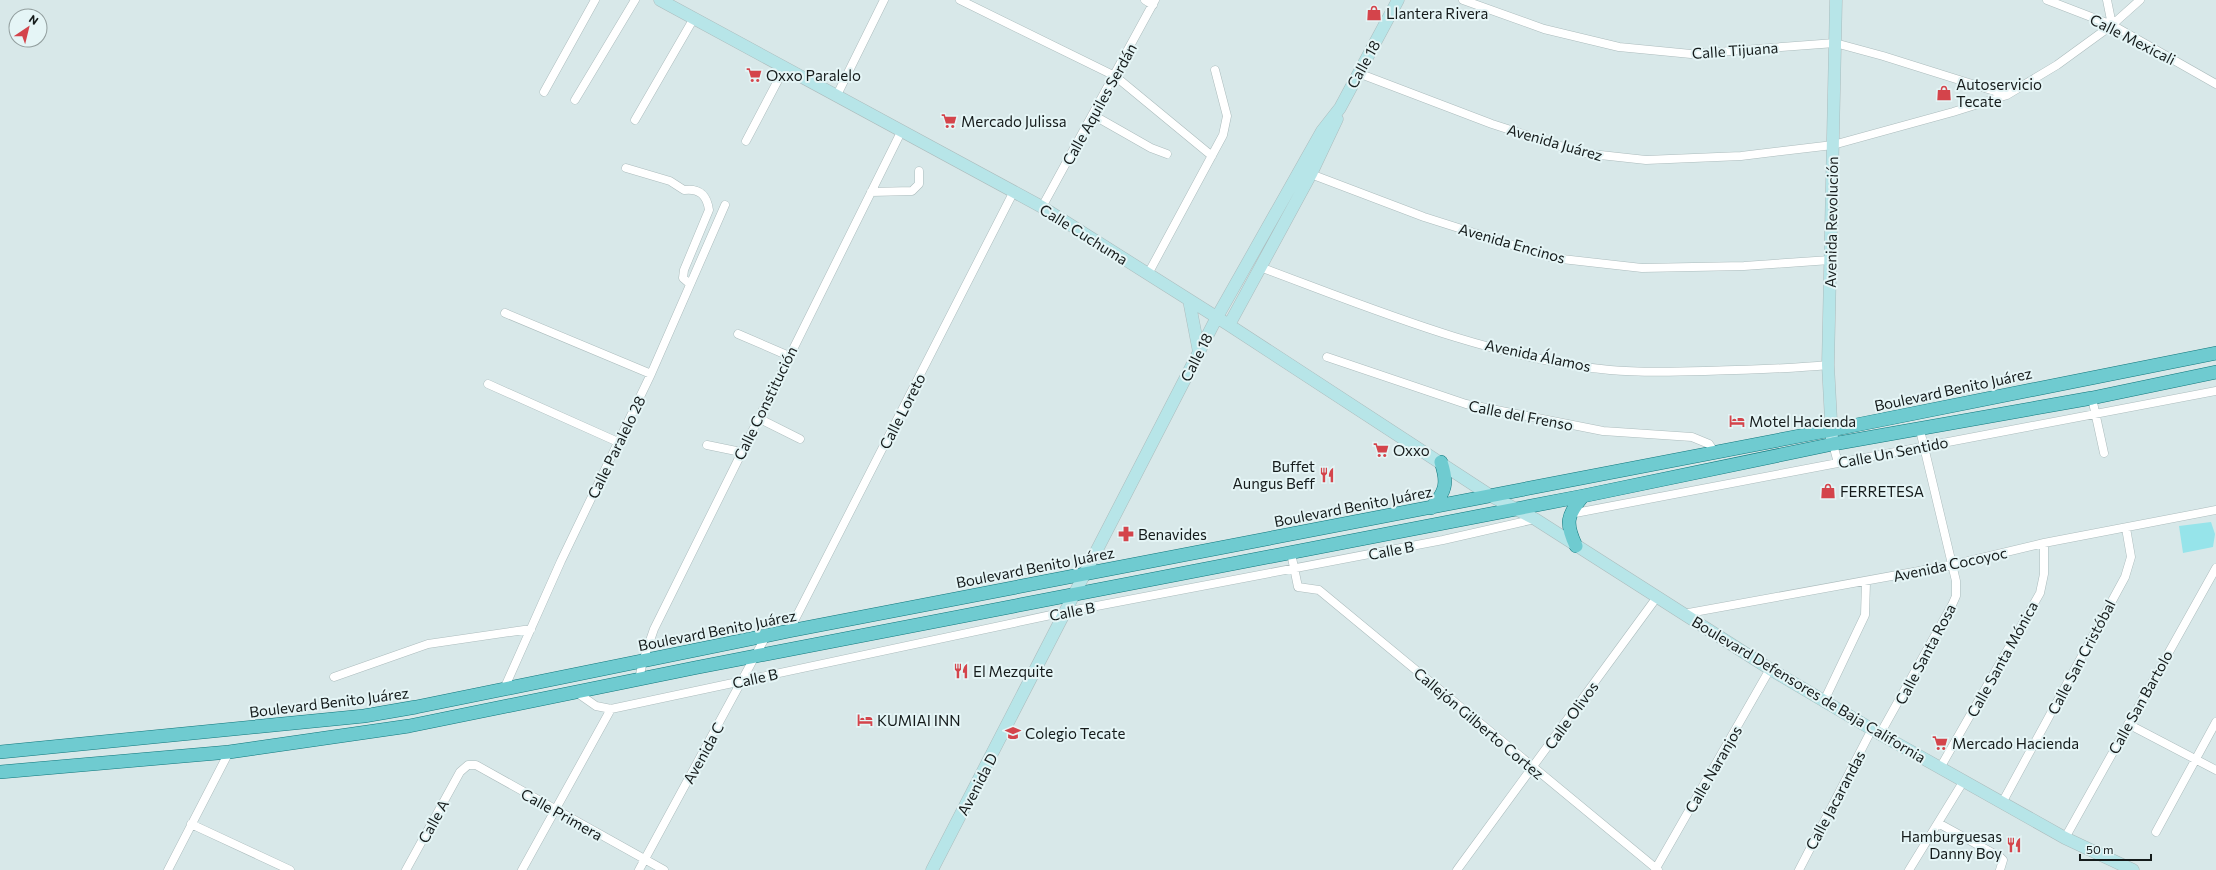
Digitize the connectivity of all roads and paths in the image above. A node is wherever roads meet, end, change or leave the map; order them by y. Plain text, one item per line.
1 (595, 0) edge
2 (635, 0) edge
3 (660, 0) edge
4 (884, 0) edge
5 (960, 0) edge
6 (1145, 0) edge
7 (1398, 0) edge
8 (1463, 0) edge
9 (1836, 0) edge
10 (2047, 0) edge
11 (2107, 0) edge
12 (2140, 0) edge
13 (1154, 2) edge
14 (694, 18) junction
15 (2112, 25) junction
16 (1835, 43) junction
17 (785, 67) junction
18 (1215, 70) dead end
19 (1358, 73) junction
20 (1115, 76) junction
21 (2216, 84) edge
22 (544, 92) dead end
23 (2007, 94) junction
24 (837, 95) junction
25 (576, 100) dead end
26 (1093, 115) junction
27 (635, 120) dead end
28 (902, 130) junction
29 (746, 141) dead end
30 (1833, 145) junction
31 (1167, 154) dead end
32 (1212, 156) junction
33 (626, 168) dead end
34 (919, 171) dead end
35 (1306, 172) junction
36 (1014, 191) junction
37 (871, 192) junction
38 (725, 205) dead end
39 (1042, 207) junction
40 (1830, 260) junction
41 (1260, 267) junction
42 (1148, 274) junction
43 (690, 284) junction
44 (1189, 300) junction
45 (505, 313) dead end
46 (1217, 317) junction
47 (1229, 325) junction
48 (738, 334) dead end
49 (1199, 352) junction
50 (2216, 353) edge
51 (789, 356) junction
52 (1327, 357) dead end
53 (1828, 365) junction
54 (2216, 372) edge
55 (651, 374) junction
56 (488, 384) dead end
57 (2216, 391) edge
58 (2092, 398) junction
59 (2096, 414) junction
60 (758, 418) junction
61 (1831, 430) junction
62 (1920, 430) junction
63 (800, 439) dead end
64 (618, 442) junction
65 (1833, 444) junction
66 (706, 445) dead end
67 (1924, 446) junction
68 (741, 452) junction
69 (1715, 453) junction
70 (2104, 453) dead end
71 (1441, 462) junction
72 (1838, 463) junction
73 (1578, 479) junction
74 (1491, 496) junction
75 (1583, 496) junction
76 (1431, 508) junction
77 (1518, 509) junction
78 (2216, 510) edge
79 (1570, 514) junction
80 (1535, 519) junction
81 (2126, 528) junction
82 (2044, 543) junction
83 (1576, 546) junction
84 (1291, 553) junction
85 (1952, 565) junction
86 (2216, 568) edge
87 (1295, 569) junction
88 (1084, 574) junction
89 (1866, 582) junction
90 (1072, 596) junction
91 (1657, 597) junction
92 (1065, 612) junction
93 (1683, 614) junction
94 (531, 629) junction
95 (789, 631) junction
96 (766, 636) junction
97 (754, 658) junction
98 (642, 661) junction
99 (1770, 669) junction
100 (334, 677) dead end
101 (639, 679) junction
102 (744, 680) junction
103 (504, 689) junction
104 (576, 692) junction
105 (449, 700) junction
106 (1824, 700) junction
107 (611, 709) junction
108 (2216, 722) edge
109 (2128, 724) junction
110 (373, 732) junction
111 (1876, 732) junction
112 (0, 752) edge
113 (229, 752) junction
114 (2196, 759) junction
115 (1533, 768) junction
116 (1940, 768) junction
117 (2216, 770) edge
118 (0, 772) edge
119 (460, 772) joint
120 (1963, 782) junction
121 (2002, 803) junction
122 (554, 810) junction
123 (1938, 823) junction
124 (191, 824) junction
125 (2156, 832) dead end
126 (2065, 838) junction
127 (645, 860) junction
128 (168, 870) edge
129 (290, 870) edge
130 (406, 870) edge
131 (522, 870) edge
132 (639, 870) edge
133 (664, 870) edge
134 (932, 870) edge
135 (1457, 870) edge
136 (1657, 870) edge
137 (1799, 870) edge
138 (1909, 870) edge
139 (2000, 870) edge
140 (2133, 870) edge

1 - 22 street
2 - 25 street
3 - 14 street, Calle Cuchuma
4 - 24 street
5 - 20 street
6 - 13 street
7 - 19 street, Calle 18
8 - 16 street, Calle Tijuana
9 - 16 street, Avenida Revolución
10 - 15 street, Calle Mexicali
11 - 15 street
12 - 15 street, Avenida Juárez
13 - 20 street, Calle Aquiles Serdán
14 - 17 street, Calle Cuchuma
14 - 27 street
15 - 21 street, Calle Mexicali
15 - 23 street, Avenida Juárez
16 - 23 street, Calle Tijuana
16 - 30 street, Avenida Revolución
17 - 24 street, Calle Cuchuma
17 - 29 street
18 - 32 street
19 - 30 street, Avenida Juárez
19 - 35 street, Calle 18
20 - 26 street, Calle Aquiles Serdán
20 - 32 street
23 - 30 street, Avenida Juárez
24 - 28 street, Calle Cuchuma
26 - 31 street
26 - 39 street, Calle Aquiles Serdán
28 - 36 street, Calle Cuchuma
28 - 37 street, Calle Constitución
30 - 40 street, Avenida Revolución
32 - 42 street
33 - 43 street
34 - 37 street
35 - 40 street, Avenida Encinos
35 - 41 street, Calle 18
35 - 46 street, Calle 18
36 - 39 street, Calle Cuchuma
36 - 95 street, Calle Loreto
37 - 51 street, Calle Constitución
38 - 43 street, Calle Paralelo 28
39 - 42 street, Calle Cuchuma
40 - 53 street, Avenida Revolución
41 - 47 street, Calle 18
41 - 53 street, Avenida Álamos
42 - 44 street, Calle Cuchuma
43 - 55 street, Calle Paralelo 28
44 - 46 street, Calle Cuchuma
44 - 49 street
45 - 55 street
46 - 47 street, Calle Cuchuma
46 - 49 street, Calle 18
47 - 71 street, Calle Cuchuma
48 - 51 street
49 - 88 street, Calle 18
50 - 61 main road, Boulevard Benito Juárez
51 - 60 street, Calle Constitución
52 - 69 street, Calle del Frenso
53 - 61 street, Avenida Revolución
54 - 58 main road, Boulevard Benito Juárez
55 - 64 street, Calle Paralelo 28
56 - 64 street
57 - 59 street, Calle Un Sentido
58 - 59 street
58 - 62 main road, Boulevard Benito Juárez
59 - 67 street, Calle Un Sentido
59 - 70 street
60 - 63 street
60 - 68 street, Calle Constitución
61 - 65 street, Avenida Revolución
61 - 69 main road, Boulevard Benito Juárez
62 - 65 main road, Boulevard Benito Juárez
62 - 67 street, Calle Santa Rosa
64 - 94 street, Calle Paralelo 28
65 - 72 street
65 - 75 main road, Boulevard Benito Juárez
66 - 68 street
67 - 72 street, Calle Un Sentido
67 - 85 street, Calle Santa Rosa
68 - 98 street, Calle Constitución
69 - 73 main road, Boulevard Benito Juárez
71 - 74 street, Calle Cuchuma
71 - 76 main road
72 - 79 street, Calle Un Sentido
73 - 74 main road, Boulevard Benito Juárez
73 - 77 main road
74 - 76 main road, Boulevard Benito Juárez
74 - 77 street, Boulevard Defensores de Baja California
75 - 77 main road, Boulevard Benito Juárez
75 - 79 main road
76 - 88 main road, Boulevard Benito Juárez
77 - 80 street, Boulevard Defensores de Baja California
77 - 84 main road, Boulevard Benito Juárez
78 - 81 street, Avenida Cocoyoc
79 - 83 main road
80 - 83 street, Boulevard Defensores de Baja California
80 - 87 street, Calle B
81 - 82 street, Avenida Cocoyoc
81 - 121 street, Calle San Cristóbal
82 - 85 street, Avenida Cocoyoc
82 - 116 street, Calle Santa Mónica
83 - 91 street, Boulevard Defensores de Baja California
84 - 87 street
84 - 90 main road, Boulevard Benito Juárez
85 - 89 street, Avenida Cocoyoc
85 - 111 street, Calle Santa Rosa
86 - 109 street, Calle San Bartolo
87 - 92 street, Calle B
87 - 115 street, Callejón Gilberto Cortez
88 - 90 street, Calle 18
88 - 95 main road, Boulevard Benito Juárez
89 - 93 street, Avenida Cocoyoc
89 - 106 street
90 - 92 street, Calle 18
90 - 97 main road, Boulevard Benito Juárez
91 - 93 street, Boulevard Defensores de Baja California
91 - 115 street, Calle Olivos
92 - 102 street, Calle B
92 - 134 street, Avenida D
93 - 99 street, Boulevard Defensores de Baja California
94 - 100 street
94 - 103 street, Calle Paralelo 28
95 - 96 main road, Boulevard Benito Juárez
96 - 97 street, Avenida C
96 - 98 main road, Boulevard Benito Juárez
97 - 101 main road, Boulevard Benito Juárez
97 - 102 street, Avenida C
98 - 101 street, Calle Constitución
98 - 103 main road, Boulevard Benito Juárez
99 - 106 street, Boulevard Defensores de Baja California
99 - 136 street, Calle Naranjos
101 - 104 main road, Boulevard Benito Juárez
102 - 107 street, Calle B
102 - 127 street, Avenida C
103 - 105 main road, Boulevard Benito Juárez
104 - 107 street, Calle B
104 - 110 main road, Boulevard Benito Juárez
105 - 110 main road
105 - 112 main road, Boulevard Benito Juárez
106 - 111 street, Boulevard Defensores de Baja California
107 - 122 street
108 - 114 street
109 - 114 street
109 - 126 street, Calle San Bartolo
110 - 113 main road, Boulevard Benito Juárez
111 - 116 street, Boulevard Defensores de Baja California
111 - 137 street, Calle Jacarandas
113 - 118 main road, Boulevard Benito Juárez
113 - 124 street
114 - 117 street
114 - 125 street
115 - 135 street, Calle Olivos
115 - 136 street, Callejón Gilberto Cortez
116 - 120 street, Boulevard Defensores de Baja California
119 - 122 street, Calle Primera
119 - 130 street, Calle A
120 - 121 street, Boulevard Defensores de Baja California
120 - 123 street
121 - 126 street, Boulevard Defensores de Baja California
122 - 127 street, Calle Primera
122 - 131 street
123 - 138 street
123 - 139 street
124 - 128 street
124 - 129 street
126 - 140 street, Boulevard Defensores de Baja California
127 - 132 street, Avenida C
127 - 133 street, Calle Primera

